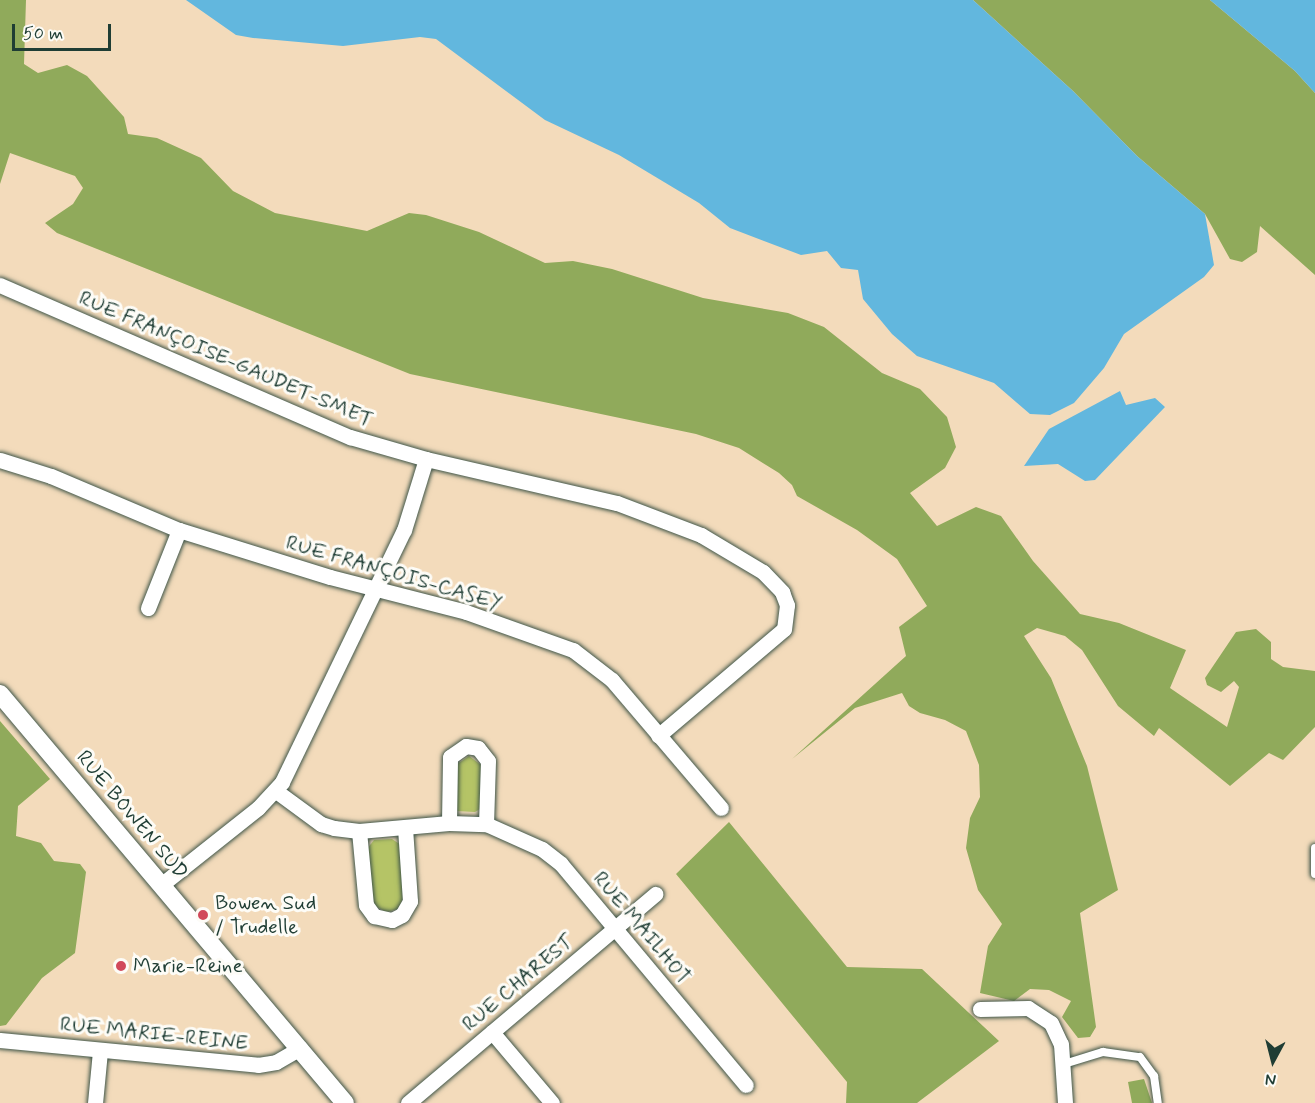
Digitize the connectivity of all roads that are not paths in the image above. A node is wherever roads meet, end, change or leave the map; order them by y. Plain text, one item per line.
1 (0, 285) edge
2 (426, 459) junction
3 (0, 460) edge
4 (178, 530) junction
5 (375, 589) junction
6 (148, 608) dead end
7 (0, 694) edge
8 (658, 736) junction
9 (276, 791) junction
10 (721, 808) dead end
11 (449, 823) junction
12 (486, 824) junction
13 (405, 827) junction
14 (359, 831) junction
15 (1315, 848) edge
16 (1315, 874) edge
17 (161, 885) junction
18 (655, 894) dead end
19 (616, 929) junction
20 (980, 1009) dead end
21 (492, 1032) junction
22 (0, 1040) edge
23 (300, 1048) junction
24 (100, 1051) junction
25 (1064, 1064) junction
26 (746, 1085) dead end
27 (95, 1103) edge
28 (345, 1103) edge
29 (408, 1103) edge
30 (552, 1103) edge
31 (1065, 1103) edge
32 (1158, 1103) edge

1 - 2 street, RUE FRANÇOISE-GAUDET-SMET
2 - 5 street
2 - 8 street, RUE FRANÇOISE-GAUDET-SMET
3 - 4 street, RUE FRANÇOIS-CASEY
4 - 5 street, RUE FRANÇOIS-CASEY
4 - 6 street
5 - 8 street, RUE FRANÇOIS-CASEY
5 - 9 street
7 - 17 street, RUE BOWEN SUD
8 - 10 street, RUE FRANÇOIS-CASEY
9 - 14 street, RUE MAILHOT
9 - 17 street
11 - 12 street, RUE MAILHOT
11 - 12 street
11 - 13 street, RUE MAILHOT
12 - 19 street, RUE MAILHOT
13 - 14 street, RUE MAILHOT
13 - 14 street
15 - 16 lane
17 - 23 street, RUE BOWEN SUD
18 - 19 street, RUE CHAREST
19 - 21 street, RUE CHAREST
19 - 26 street, RUE MAILHOT
20 - 25 street
21 - 29 street, RUE CHAREST
21 - 30 street
22 - 24 street, RUE MARIE-REINE
23 - 24 street, RUE MARIE-REINE
23 - 28 street, RUE BOWEN SUD
24 - 27 street
25 - 31 street
25 - 32 lane

